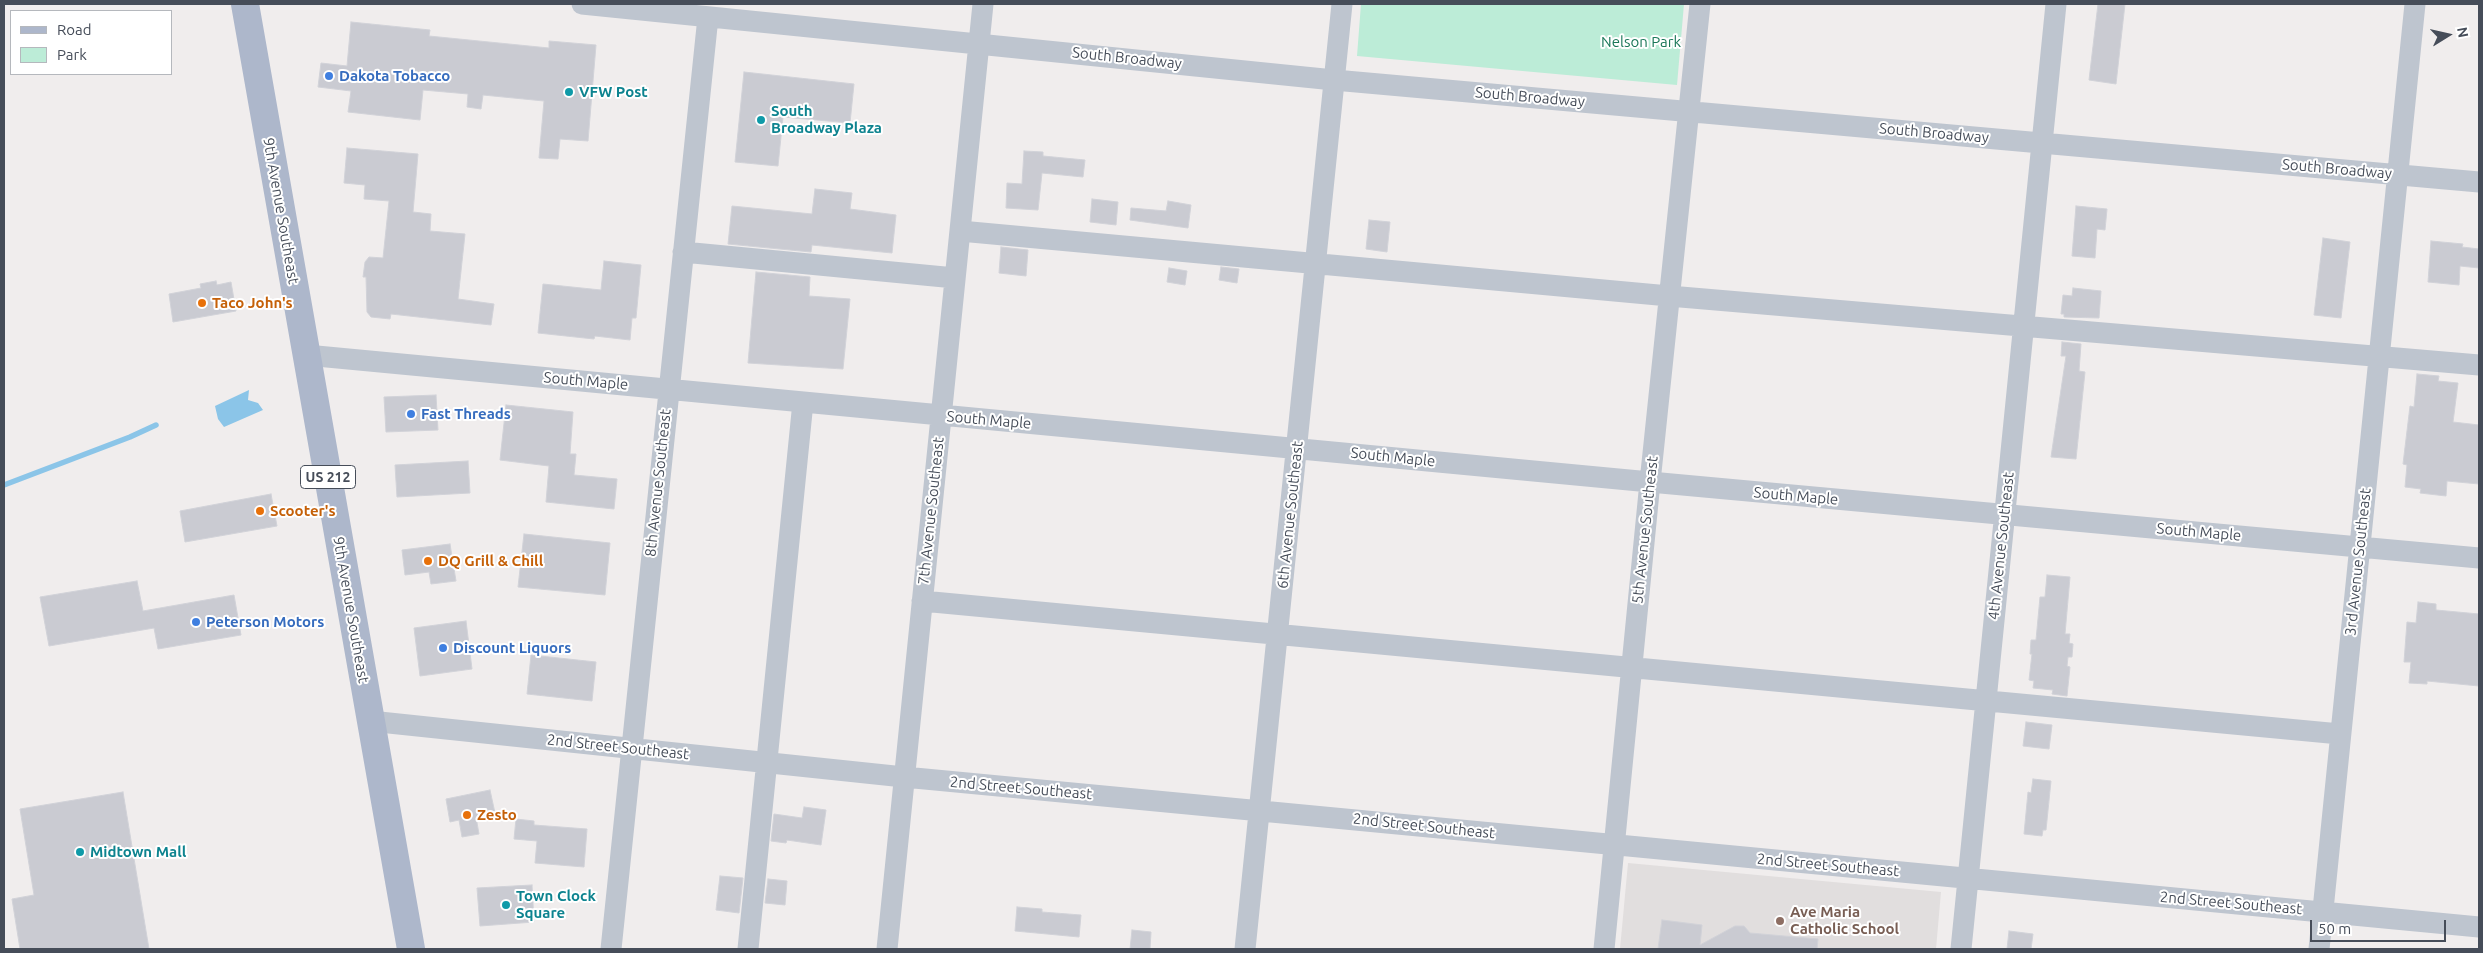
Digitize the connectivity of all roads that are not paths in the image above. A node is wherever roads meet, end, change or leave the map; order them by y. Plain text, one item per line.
1 (246, 4) edge
2 (582, 4) edge
3 (587, 4) edge
4 (984, 4) edge
5 (1342, 4) edge
6 (1700, 4) edge
7 (2056, 4) edge
8 (2415, 4) edge
9 (748, 12) edge
10 (708, 17) junction
11 (980, 43) junction
12 (1334, 80) junction
13 (1689, 110) junction
14 (2042, 142) junction
15 (2397, 175) junction
16 (2479, 182) edge
17 (960, 231) junction
18 (683, 252) junction
19 (1316, 264) junction
20 (955, 278) junction
21 (1669, 296) junction
22 (2023, 328) junction
23 (306, 355) junction
24 (2379, 355) junction
25 (2479, 365) edge
26 (668, 389) junction
27 (803, 402) junction
28 (940, 416) junction
29 (1297, 448) junction
30 (1650, 482) junction
31 (2004, 514) junction
32 (2359, 546) junction
33 (2479, 558) edge
34 (922, 601) junction
35 (1278, 633) junction
36 (1632, 668) junction
37 (1986, 701) junction
38 (370, 721) junction
39 (2340, 734) junction
40 (631, 749) junction
41 (766, 763) junction
42 (904, 777) junction
43 (1259, 810) junction
44 (1615, 846) junction
45 (1968, 878) junction
46 (2322, 912) junction
47 (2479, 927) edge
48 (411, 949) edge
49 (611, 949) edge
50 (748, 949) edge
51 (887, 949) edge
52 (1245, 949) edge
53 (1604, 949) edge
54 (1960, 949) edge
55 (2319, 949) edge

1 - 23 main road, 9th Avenue Southeast / US 212
2 - 3 street, South Broadway
3 - 10 street, South Broadway
4 - 11 street, 7th Avenue Southeast
5 - 12 street, 6th Avenue Southeast
6 - 13 street, 5th Avenue Southeast
7 - 14 street, 4th Avenue Southeast
8 - 15 street, 3rd Avenue Southeast
9 - 10 street, South Broadway
9 - 11 street, South Broadway
10 - 18 street, 8th Avenue Southeast
11 - 12 street, South Broadway
11 - 17 street, 7th Avenue Southeast
12 - 13 street, South Broadway
12 - 19 street, 6th Avenue Southeast
13 - 14 street, South Broadway
13 - 21 street, 5th Avenue Southeast
14 - 15 street, South Broadway
14 - 22 street, 4th Avenue Southeast
15 - 16 street, South Broadway
15 - 24 street, 3rd Avenue Southeast
17 - 19 street
17 - 20 street, 7th Avenue Southeast
18 - 20 street
18 - 26 street, 8th Avenue Southeast
19 - 21 street
19 - 29 street, 6th Avenue Southeast
20 - 28 street, 7th Avenue Southeast
21 - 22 street
21 - 30 street, 5th Avenue Southeast
22 - 24 street
22 - 31 street, 4th Avenue Southeast
23 - 26 street, South Maple
23 - 38 main road, 9th Avenue Southeast / US 212
24 - 25 street
24 - 32 street, 3rd Avenue Southeast
26 - 27 street, South Maple
26 - 40 street, 8th Avenue Southeast
27 - 28 street, South Maple
27 - 41 street
28 - 29 street, South Maple
28 - 34 street, 7th Avenue Southeast
29 - 30 street, South Maple
29 - 35 street, 6th Avenue Southeast
30 - 31 street, South Maple
30 - 36 street, 5th Avenue Southeast
31 - 32 street, South Maple
31 - 37 street, 4th Avenue Southeast
32 - 33 street, South Maple
32 - 39 street, 3rd Avenue Southeast
34 - 35 street
34 - 42 street, 7th Avenue Southeast
35 - 36 street
35 - 43 street, 6th Avenue Southeast
36 - 37 street
36 - 44 street, 5th Avenue Southeast
37 - 39 street
37 - 45 street, 4th Avenue Southeast
38 - 40 street, 2nd Street Southeast
38 - 48 main road, 9th Avenue Southeast / US 212
39 - 46 street, 3rd Avenue Southeast
40 - 41 street, 2nd Street Southeast
40 - 49 street, 8th Avenue Southeast
41 - 42 street, 2nd Street Southeast
41 - 50 street
42 - 43 street, 2nd Street Southeast
42 - 51 street, 7th Avenue Southeast
43 - 44 street, 2nd Street Southeast
43 - 52 street, 6th Avenue Southeast
44 - 45 street, 2nd Street Southeast
44 - 53 street, 5th Avenue Southeast
45 - 46 street, 2nd Street Southeast
45 - 54 street, 4th Avenue Southeast
46 - 47 street, 2nd Street Southeast
46 - 55 street, 3rd Avenue Southeast

